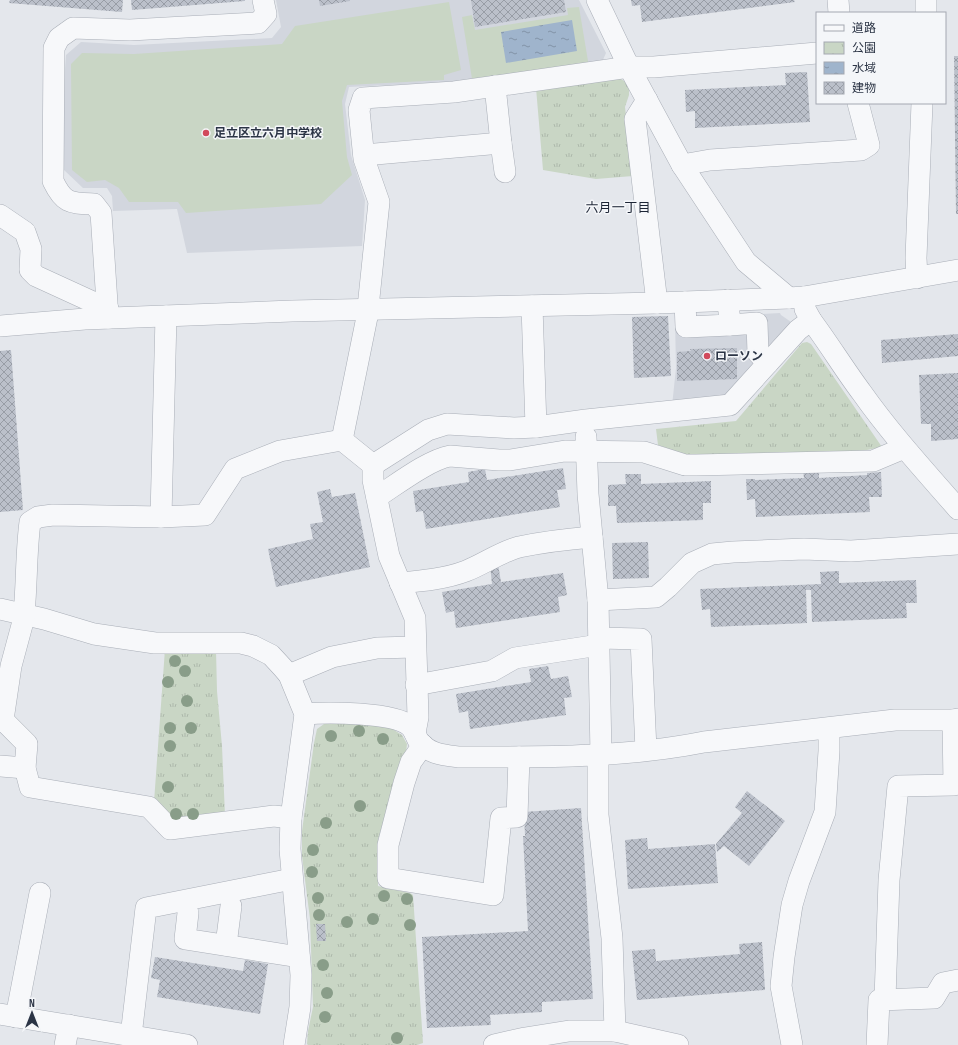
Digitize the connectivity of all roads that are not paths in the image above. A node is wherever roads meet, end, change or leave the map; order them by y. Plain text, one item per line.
1 (263, 0) edge
2 (597, 0) edge
3 (838, 0) edge
4 (926, 0) edge
5 (839, 12) edge
6 (926, 12) edge
7 (816, 53) edge
8 (629, 67) junction
9 (495, 86) junction
10 (647, 100) junction
11 (858, 104) edge
12 (922, 104) edge
13 (501, 143) junction
14 (364, 155) junction
15 (682, 165) junction
16 (505, 172) dead end
17 (0, 215) edge
18 (958, 270) edge
19 (917, 278) junction
20 (796, 298) junction
21 (728, 300) junction
22 (685, 302) junction
23 (657, 303) junction
24 (532, 306) junction
25 (367, 310) junction
26 (108, 314) junction
27 (166, 316) junction
28 (811, 320) junction
29 (730, 325) junction
30 (0, 326) edge
31 (768, 363) junction
32 (586, 420) junction
33 (536, 427) junction
34 (342, 440) junction
35 (904, 448) junction
36 (586, 450) junction
37 (373, 465) junction
38 (377, 497) junction
39 (958, 509) edge
40 (161, 517) junction
41 (592, 537) junction
42 (958, 544) edge
43 (400, 583) junction
44 (598, 600) junction
45 (0, 609) edge
46 (24, 614) junction
47 (599, 642) junction
48 (415, 647) junction
49 (289, 675) junction
50 (416, 685) junction
51 (305, 714) junction
52 (956, 719) edge
53 (829, 728) junction
54 (419, 739) junction
55 (646, 750) junction
56 (599, 755) junction
57 (519, 757) junction
58 (0, 766) edge
59 (25, 768) junction
60 (291, 818) junction
61 (292, 879) junction
62 (40, 893) dead end
63 (231, 906) dead end
64 (188, 913) dead end
65 (226, 946) junction
66 (299, 957) junction
67 (958, 980) edge
68 (885, 999) junction
69 (8, 1015) edge
70 (615, 1031) junction
71 (67, 1035) edge
72 (131, 1036) junction
73 (187, 1045) edge
74 (294, 1045) edge
75 (494, 1045) edge
76 (675, 1045) edge
77 (792, 1045) edge
78 (877, 1045) edge

1 - 26 street
2 - 8 street
3 - 5 street
4 - 6 street
7 - 8 street
8 - 9 street
8 - 10 street
9 - 13 street
9 - 14 street
10 - 15 street
10 - 23 street
11 - 15 street
12 - 19 street
13 - 14 street
13 - 16 street
14 - 25 street
15 - 20 street
17 - 26 street
18 - 19 street
19 - 20 street
20 - 21 street
20 - 28 street
21 - 22 street
21 - 29 street
22 - 23 street
22 - 29 street
23 - 24 street
24 - 25 street
24 - 33 street
25 - 27 street
25 - 34 street
26 - 27 street
26 - 30 street
27 - 40 street
28 - 31 street
28 - 35 street
29 - 31 street
31 - 32 street
32 - 33 street
32 - 36 street
33 - 37 street
34 - 37 street
34 - 40 street
35 - 36 street
35 - 39 street
36 - 38 street
36 - 41 street
37 - 38 street
38 - 43 street
40 - 46 street
41 - 43 street
41 - 44 street
42 - 44 street
43 - 48 street
44 - 47 street
45 - 46 street
46 - 49 street
46 - 59 street
47 - 50 street
47 - 55 street
47 - 56 street
48 - 49 street
48 - 50 street
49 - 51 street
50 - 54 street
51 - 54 street
51 - 60 street
52 - 53 street
52 - 68 street
53 - 55 street
53 - 77 street
54 - 57 street
54 - 57 street
55 - 56 street
56 - 57 street
56 - 70 street
58 - 59 street
59 - 60 street
60 - 61 street
61 - 66 street
61 - 72 street
62 - 69 street
63 - 65 street
64 - 65 street
65 - 66 street
66 - 74 street
67 - 68 street
68 - 78 street
69 - 71 street
70 - 75 street
70 - 76 street
71 - 72 street
72 - 73 street

